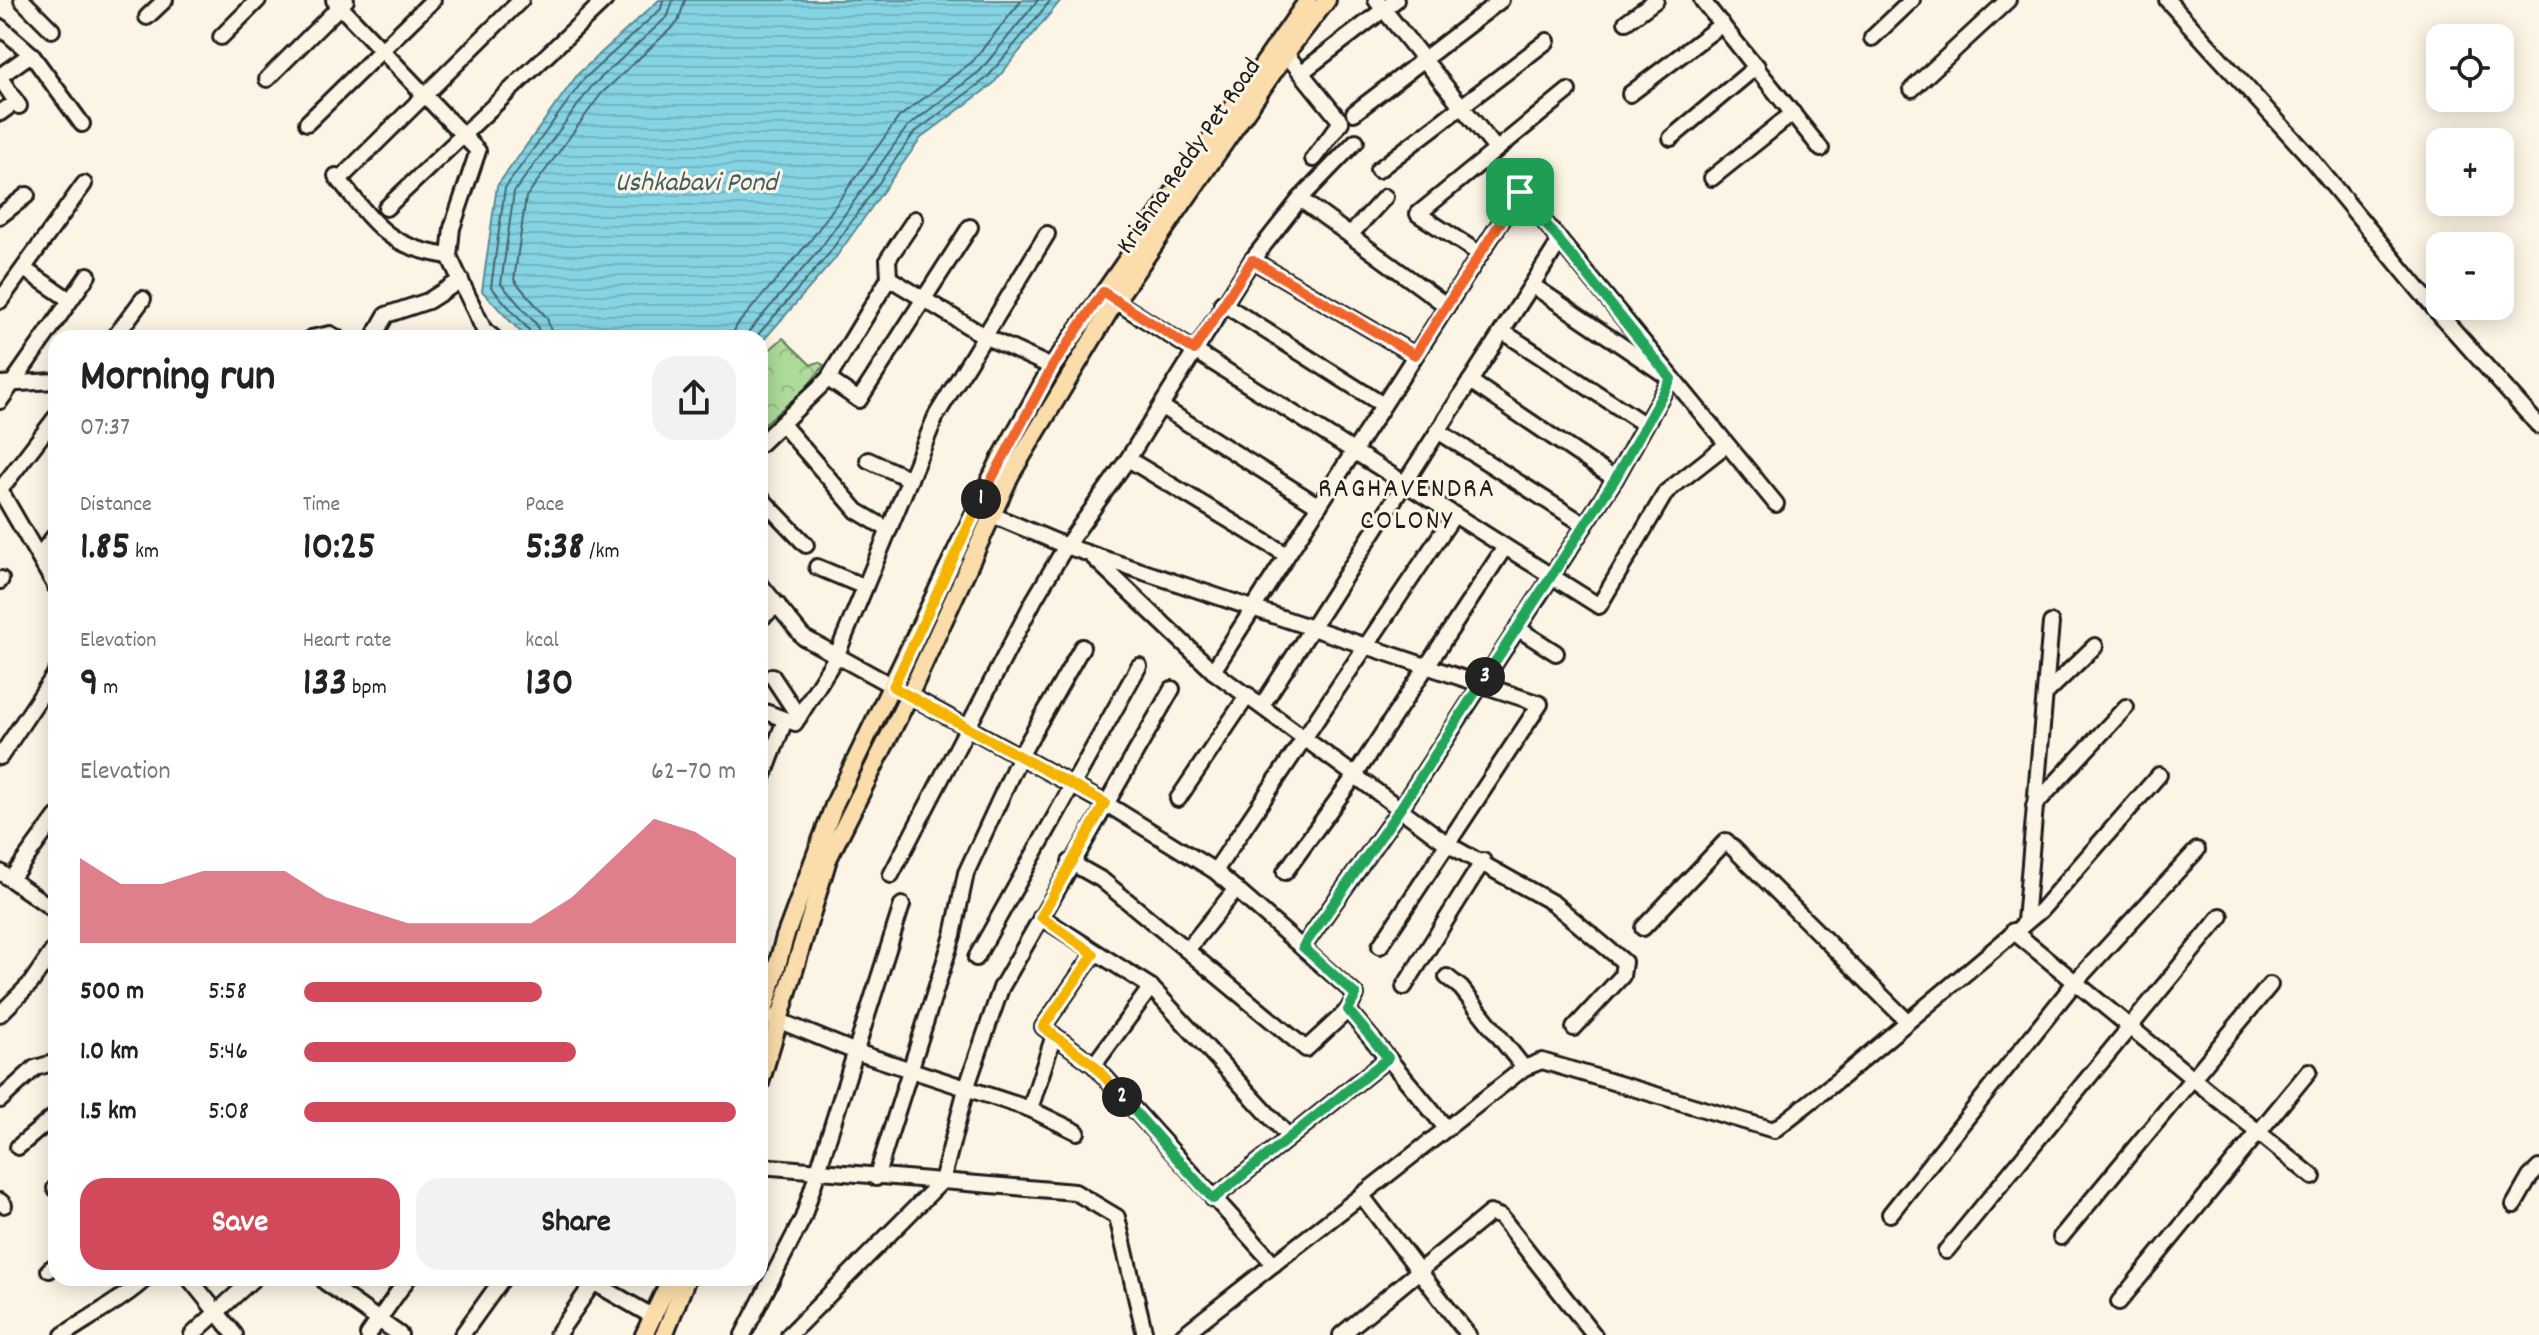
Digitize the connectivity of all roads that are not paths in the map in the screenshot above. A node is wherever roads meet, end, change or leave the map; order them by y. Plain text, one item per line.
1 (22, 0) edge
2 (165, 0) edge
3 (258, 0) edge
4 (433, 0) edge
5 (521, 0) edge
6 (605, 0) edge
7 (1308, 0) edge
8 (1327, 0) edge
9 (1396, 0) edge
10 (1501, 0) edge
11 (1656, 0) edge
12 (1702, 0) edge
13 (1912, 0) edge
14 (2008, 0) edge
15 (2167, 0) edge
16 (340, 2) edge
17 (1380, 5) edge
18 (147, 17) dead end
19 (1626, 22) dead end
20 (1722, 24) junction
21 (0, 27) edge
22 (52, 30) dead end
23 (221, 37) dead end
24 (1872, 38) dead end
25 (1547, 41) dead end
26 (381, 51) junction
27 (31, 54) junction
28 (1286, 54) junction
29 (1423, 60) junction
30 (1757, 66) junction
31 (1306, 69) dead end
32 (0, 77) edge
33 (267, 79) dead end
34 (1912, 89) dead end
35 (1568, 91) dead end
36 (1630, 94) dead end
37 (425, 95) junction
38 (1461, 107) junction
39 (8, 109) edge
40 (1354, 113) dead end
41 (1793, 113) junction
42 (307, 123) dead end
43 (82, 124) dead end
44 (464, 134) junction
45 (1671, 138) dead end
46 (1356, 141) dead end
47 (1496, 149) junction
48 (1821, 149) dead end
49 (1313, 159) dead end
50 (1378, 170) dead end
51 (1712, 178) dead end
52 (84, 184) dead end
53 (27, 195) dead end
54 (1385, 197) dead end
55 (1300, 199) junction
56 (386, 208) dead end
57 (0, 216) edge
58 (915, 219) dead end
59 (970, 227) dead end
60 (1047, 234) dead end
61 (1350, 235) junction
62 (1560, 241) junction
63 (1480, 254) junction
64 (449, 256) junction
65 (1252, 260) junction
66 (24, 269) junction
67 (88, 275) dead end
68 (889, 278) junction
69 (461, 280) junction
70 (1532, 285) junction
71 (1109, 296) junction
72 (143, 299) dead end
73 (923, 299) junction
74 (70, 300) junction
75 (0, 301) edge
76 (1222, 303) junction
77 (1447, 306) junction
78 (120, 330) edge
79 (378, 330) edge
80 (483, 330) edge
81 (1502, 331) junction
82 (986, 337) junction
83 (1194, 350) junction
84 (1415, 355) junction
85 (1052, 367) junction
86 (828, 379) junction
87 (1671, 379) junction
88 (48, 381) edge
89 (1470, 381) junction
90 (6, 384) edge
91 (0, 401) edge
92 (1383, 405) junction
93 (1162, 407) junction
94 (782, 424) junction
95 (1644, 424) junction
96 (2539, 426) edge
97 (48, 427) edge
98 (1438, 431) junction
99 (768, 437) edge
100 (1726, 445) junction
101 (1354, 451) junction
102 (1128, 459) junction
103 (868, 460) dead end
104 (910, 479) junction
105 (1615, 479) junction
106 (1404, 483) junction
107 (0, 490) edge
108 (1776, 504) dead end
109 (768, 505) edge
110 (1319, 506) junction
111 (990, 514) junction
112 (1454, 515) junction
113 (1585, 525) junction
114 (889, 530) junction
115 (48, 544) edge
116 (806, 545) dead end
117 (1066, 546) junction
118 (1505, 547) junction
119 (1089, 554) junction
120 (1287, 555) junction
121 (39, 556) junction
122 (817, 567) dead end
123 (48, 572) edge
124 (1551, 577) junction
125 (865, 587) junction
126 (768, 593) edge
127 (778, 605) junction
128 (1253, 608) junction
129 (768, 613) edge
130 (2051, 623) dead end
131 (1312, 627) junction
132 (1517, 628) junction
133 (1368, 646) junction
134 (2095, 646) dead end
135 (1082, 647) dead end
136 (1556, 653) dead end
137 (836, 657) junction
138 (1427, 665) junction
139 (1139, 666) dead end
140 (1213, 671) junction
141 (772, 676) dead end
142 (1481, 683) junction
143 (48, 685) edge
144 (893, 687) junction
145 (1172, 689) dead end
146 (2045, 694) junction
147 (1248, 695) junction
148 (909, 696) junction
149 (1263, 704) junction
150 (2126, 707) dead end
151 (768, 712) edge
152 (792, 718) junction
153 (968, 729) junction
154 (1306, 739) junction
155 (0, 757) edge
156 (1019, 758) junction
157 (768, 769) edge
158 (2159, 775) dead end
159 (1354, 777) junction
160 (1070, 785) junction
161 (1178, 799) dead end
162 (1105, 803) junction
163 (2034, 806) junction
164 (1400, 809) junction
165 (48, 826) edge
166 (1449, 845) junction
167 (2197, 850) dead end
168 (1483, 861) junction
169 (1070, 862) junction
170 (1215, 871) junction
171 (1285, 872) dead end
172 (3, 875) edge
173 (891, 875) dead end
174 (1236, 889) junction
175 (902, 905) dead end
176 (48, 906) edge
177 (2221, 916) dead end
178 (1041, 917) junction
179 (2025, 921) junction
180 (1643, 928) dead end
181 (2013, 931) junction
182 (1380, 946) dead end
183 (1303, 947) junction
184 (1187, 950) junction
185 (1094, 954) junction
186 (48, 958) edge
187 (976, 958) dead end
188 (1447, 977) dead end
189 (2076, 981) junction
190 (2270, 985) dead end
191 (1151, 987) junction
192 (1404, 987) dead end
193 (768, 1010) edge
194 (1348, 1010) junction
195 (0, 1014) edge
196 (768, 1014) edge
197 (768, 1020) edge
198 (1907, 1021) junction
199 (1574, 1028) dead end
200 (2131, 1028) junction
201 (1054, 1035) junction
202 (856, 1052) junction
203 (1388, 1058) junction
204 (48, 1064) edge
205 (1094, 1065) junction
206 (1524, 1068) junction
207 (910, 1071) junction
208 (2309, 1071) dead end
209 (2194, 1078) junction
210 (966, 1089) junction
211 (0, 1100) edge
212 (1030, 1109) junction
213 (48, 1125) edge
214 (1446, 1128) junction
215 (1077, 1132) dead end
216 (2260, 1134) junction
217 (1289, 1137) junction
218 (18, 1147) dead end
219 (768, 1167) edge
220 (2539, 1168) edge
221 (819, 1174) junction
222 (2313, 1177) dead end
223 (876, 1178) junction
224 (942, 1181) junction
225 (1362, 1196) junction
226 (1213, 1199) junction
227 (2514, 1205) dead end
228 (1890, 1214) dead end
229 (2061, 1237) dead end
230 (1946, 1251) dead end
231 (1274, 1264) junction
232 (1420, 1271) junction
233 (138, 1286) edge
234 (195, 1286) edge
235 (246, 1286) edge
236 (331, 1286) edge
237 (402, 1286) edge
238 (497, 1286) edge
239 (586, 1286) edge
240 (600, 1286) edge
241 (667, 1286) edge
242 (684, 1286) edge
243 (2119, 1302) dead end
244 (217, 1313) junction
245 (652, 1316) junction
246 (379, 1320) junction
247 (63, 1335) edge
248 (192, 1335) edge
249 (235, 1335) edge
250 (368, 1335) edge
251 (400, 1335) edge
252 (462, 1335) edge
253 (557, 1335) edge
254 (644, 1335) edge
255 (664, 1335) edge
256 (743, 1335) edge
257 (789, 1335) edge
258 (1145, 1335) edge
259 (1183, 1335) edge
260 (1341, 1335) edge
261 (1468, 1335) edge
262 (1594, 1335) edge

1 - 22 street
2 - 18 street
3 - 23 street
4 - 26 street
5 - 37 street
6 - 44 street
7 - 71 main road, Krishna Reddy Pet Road
8 - 28 main road, Krishna Reddy Pet Road
9 - 17 street
10 - 29 street
11 - 19 street
12 - 20 street
13 - 24 street
14 - 34 street
15 - 96 street
16 - 26 street
16 - 33 street
17 - 29 street
17 - 31 street
20 - 30 street
20 - 36 street
21 - 27 street
25 - 38 street
26 - 37 street
26 - 42 street
27 - 32 street
27 - 43 street
28 - 49 street
28 - 71 main road, Krishna Reddy Pet Road
29 - 38 street
29 - 40 street
30 - 41 street
30 - 45 street
32 - 39 street
35 - 47 street
37 - 44 street
37 - 64 street
38 - 47 street
38 - 50 street
41 - 48 street
41 - 51 street
44 - 56 street
44 - 64 street
46 - 55 street
47 - 63 street
52 - 66 street
53 - 57 street
54 - 61 street
55 - 61 street
55 - 65 street
58 - 68 street
59 - 73 street
60 - 82 street
61 - 77 street
62 - 63 street
62 - 70 street
62 - 87 street
63 - 77 street
64 - 69 street
65 - 76 street
65 - 84 street
66 - 74 street
66 - 75 street
67 - 74 street
68 - 73 street
68 - 86 street
69 - 79 street
69 - 80 street
70 - 81 street
70 - 87 street
71 - 83 street
71 - 85 main road, Krishna Reddy Pet Road
71 - 111 main road, Krishna Reddy Pet Road
72 - 78 street
73 - 82 street
73 - 86 street
74 - 90 street
76 - 83 street
76 - 92 street
77 - 84 street
81 - 89 street
81 - 95 street
82 - 85 street
82 - 104 street
83 - 93 street
83 - 101 street
84 - 92 street
85 - 144 main road, Krishna Reddy Pet Road
86 - 94 street
87 - 95 street
87 - 100 street
88 - 90 street
89 - 98 street
89 - 105 street
90 - 91 street
92 - 101 street
93 - 102 street
93 - 110 street
94 - 99 street
94 - 114 street
95 - 105 street
97 - 107 street
98 - 106 street
98 - 113 street
100 - 108 street
100 - 124 street
101 - 106 street
101 - 110 street
102 - 117 street
102 - 120 street
103 - 104 street
104 - 114 street
105 - 113 street
106 - 112 street
106 - 131 street
107 - 121 street
109 - 116 street
110 - 120 street
111 - 117 street
111 - 148 main road, Krishna Reddy Pet Road
112 - 118 street
112 - 133 street
113 - 124 street
114 - 125 street
115 - 121 street
117 - 119 street
117 - 153 street
118 - 124 street
118 - 138 street
119 - 128 street
119 - 140 street
120 - 128 street
121 - 123 street
122 - 125 street
124 - 132 street
125 - 137 street
126 - 127 street
127 - 129 street
127 - 137 street
128 - 131 street
128 - 140 street
130 - 146 street
131 - 133 street
131 - 149 street
132 - 136 street
132 - 142 street
133 - 138 street
133 - 154 street
134 - 146 street
135 - 156 street
137 - 144 street
137 - 152 street
138 - 142 street
138 - 159 street
139 - 160 street
140 - 147 street
141 - 152 street
142 - 164 street
142 - 166 street
143 - 155 street
144 - 148 street
144 - 193 main road, Krishna Reddy Pet Road
145 - 162 street
146 - 163 street
147 - 149 street
147 - 161 street
148 - 153 street
148 - 196 main road, Krishna Reddy Pet Road
149 - 154 street
150 - 163 street
151 - 152 street
152 - 157 street
153 - 156 street
153 - 173 street
154 - 159 street
154 - 170 street
156 - 160 street
156 - 207 street
158 - 179 street
159 - 164 street
159 - 171 street
160 - 162 street
160 - 187 street
162 - 169 street
162 - 170 street
163 - 179 street
164 - 166 street
164 - 183 street
165 - 172 street
166 - 168 street
166 - 182 street
167 - 189 street
168 - 192 street
168 - 199 street
169 - 178 street
169 - 184 street
170 - 174 street
172 - 176 street
174 - 183 street
174 - 184 street
175 - 202 street
177 - 200 street
178 - 185 street
178 - 210 street
179 - 181 street
180 - 198 street
181 - 189 street
181 - 198 street
183 - 194 street
184 - 194 street
185 - 191 street
185 - 201 street
186 - 195 street
188 - 206 street
189 - 200 street
189 - 228 street
190 - 209 street
191 - 205 street
191 - 217 street
194 - 203 street
197 - 202 street
198 - 206 street
200 - 209 street
200 - 230 street
201 - 205 street
201 - 212 street
202 - 207 street
202 - 221 street
203 - 214 street
203 - 217 street
204 - 211 street
205 - 226 street
206 - 214 street
207 - 210 street
207 - 223 street
208 - 216 street
209 - 216 street
209 - 229 street
210 - 212 street
210 - 224 street
212 - 215 street
213 - 218 street
214 - 225 street
216 - 222 street
216 - 243 street
217 - 226 street
219 - 221 street
220 - 227 street
221 - 223 street
221 - 256 street
223 - 224 street
224 - 257 street
224 - 258 street
225 - 231 street
225 - 232 street
226 - 231 street
231 - 259 street
232 - 260 street
232 - 261 street
232 - 262 street
233 - 247 street
234 - 244 street
235 - 244 street
236 - 246 street
237 - 246 street
238 - 252 street
239 - 253 street
240 - 245 street
241 - 245 main road
242 - 255 main road
244 - 248 street
244 - 249 street
245 - 254 main road
246 - 250 street
246 - 251 street

